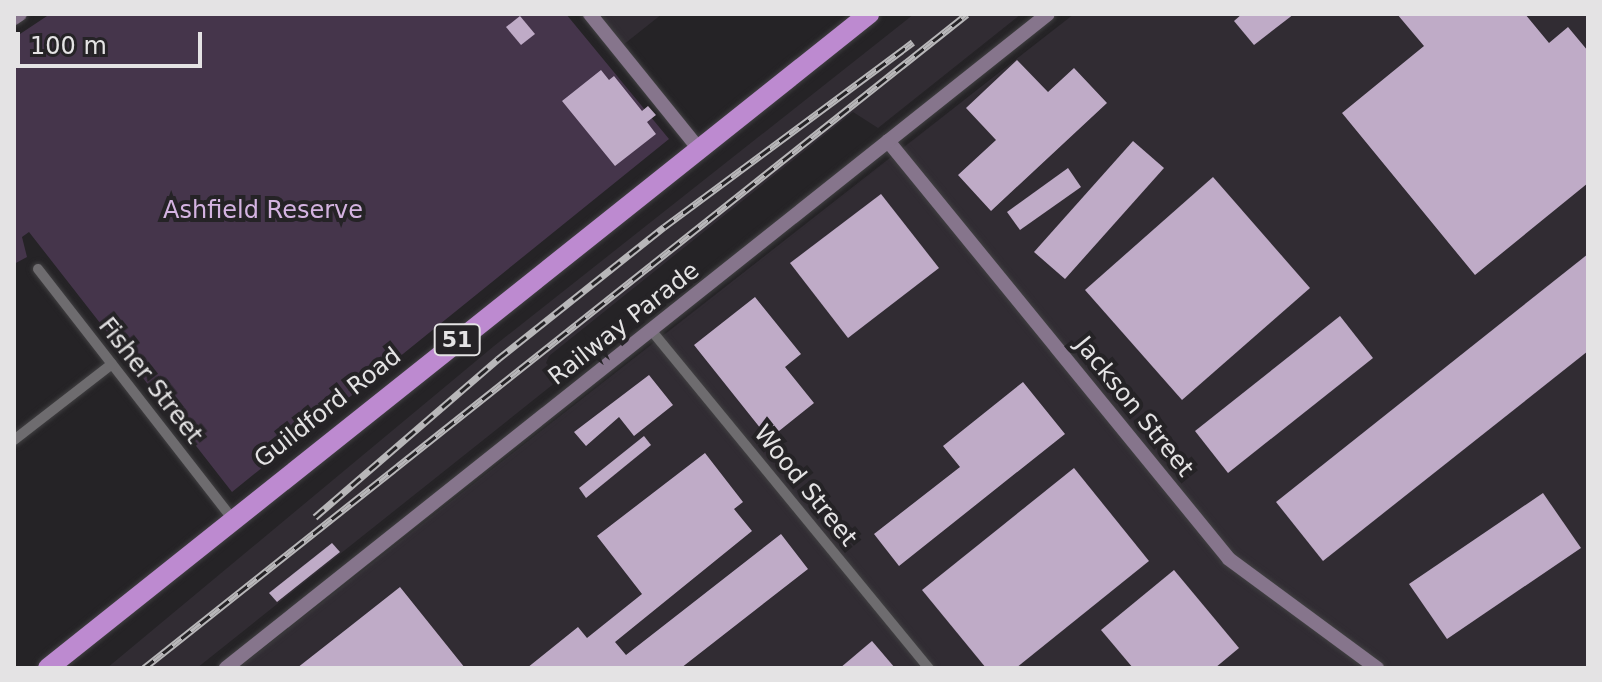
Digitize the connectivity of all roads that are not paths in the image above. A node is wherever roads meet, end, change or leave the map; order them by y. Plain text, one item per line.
1 (20, 14) edge
2 (590, 14) edge
3 (869, 14) edge
4 (1048, 14) edge
5 (14, 18) edge
6 (888, 141) junction
7 (699, 149) junction
8 (38, 269) dead end
9 (651, 330) junction
10 (112, 364) junction
11 (14, 440) edge
12 (232, 518) junction
13 (48, 668) edge
14 (226, 668) edge
15 (929, 668) edge
16 (1377, 668) edge

1 - 5 street
2 - 7 street
3 - 7 highway, Guildford Road / 51
4 - 6 street, Railway Parade
6 - 9 street, Railway Parade
6 - 16 street, Jackson Street
7 - 12 highway, Guildford Road / 51
8 - 10 street, Fisher Street
9 - 14 street, Railway Parade
9 - 15 street, Wood Street
10 - 11 street
10 - 12 street, Fisher Street
12 - 13 highway, Guildford Road / 51

